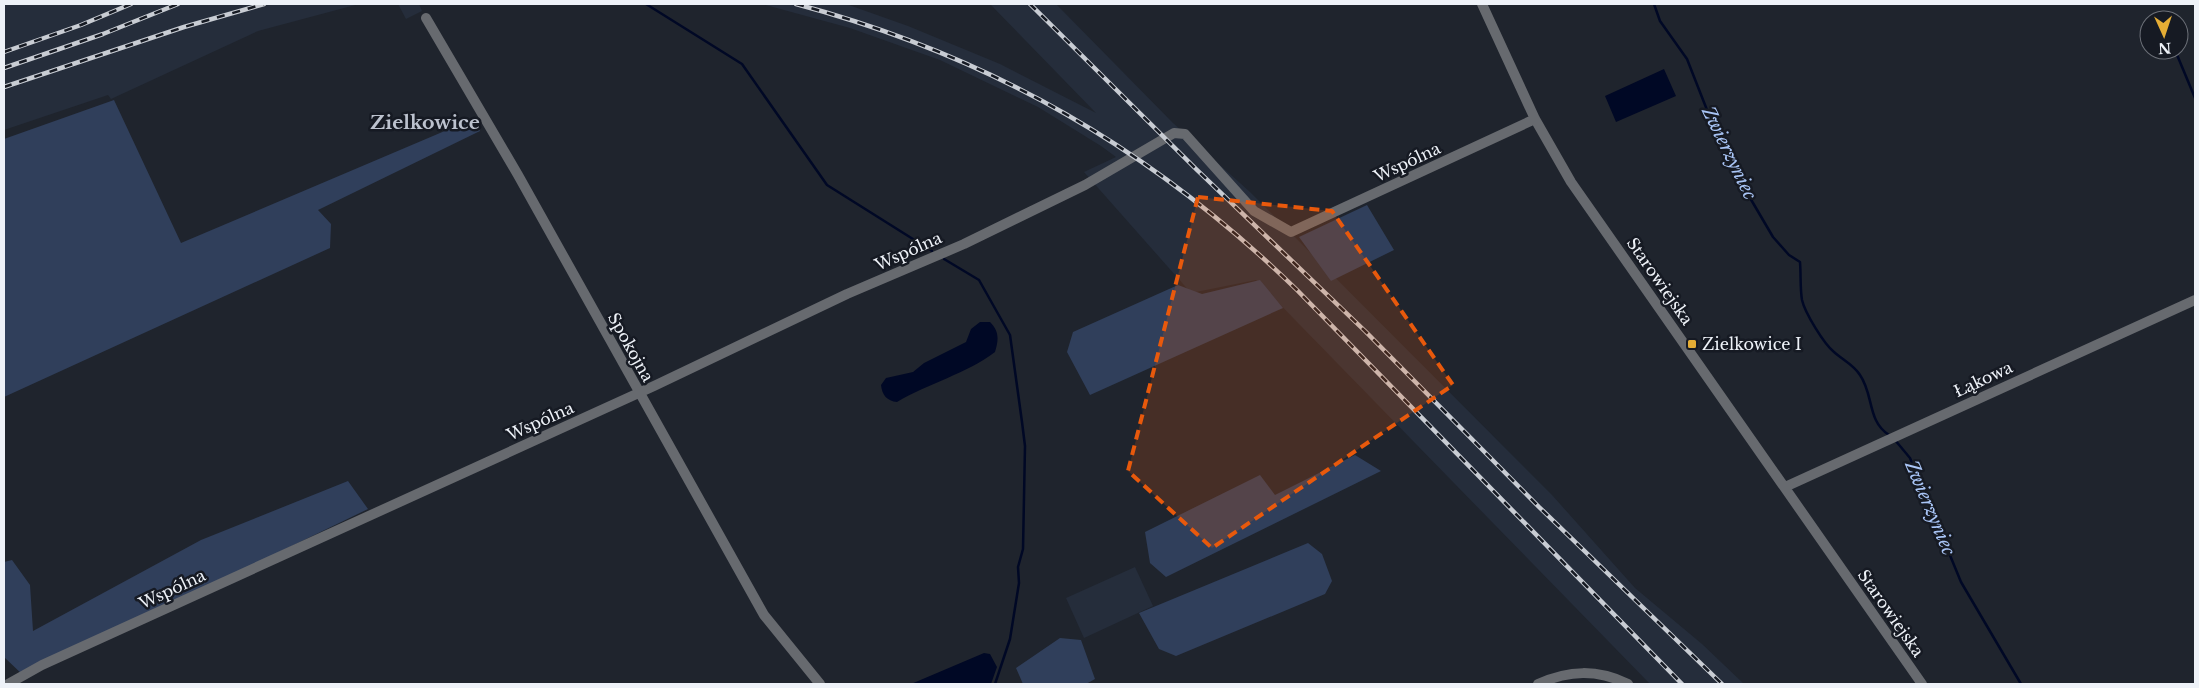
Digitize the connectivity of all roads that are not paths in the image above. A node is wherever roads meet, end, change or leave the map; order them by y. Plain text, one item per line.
1 (1482, 4) edge
2 (426, 18) dead end
3 (1535, 118) junction
4 (2195, 300) edge
5 (639, 393) junction
6 (1785, 487) junction
7 (8, 684) edge
8 (820, 684) edge
9 (1538, 684) edge
10 (1628, 684) edge
11 (1922, 684) edge

1 - 3 street, Starowiejska
2 - 5 street, Spokojna
3 - 5 street, Wspólna
3 - 6 street, Starowiejska
4 - 6 street, Łąkowa
5 - 7 street, Wspólna
5 - 8 street, Spokojna
6 - 11 street, Starowiejska
9 - 10 street

